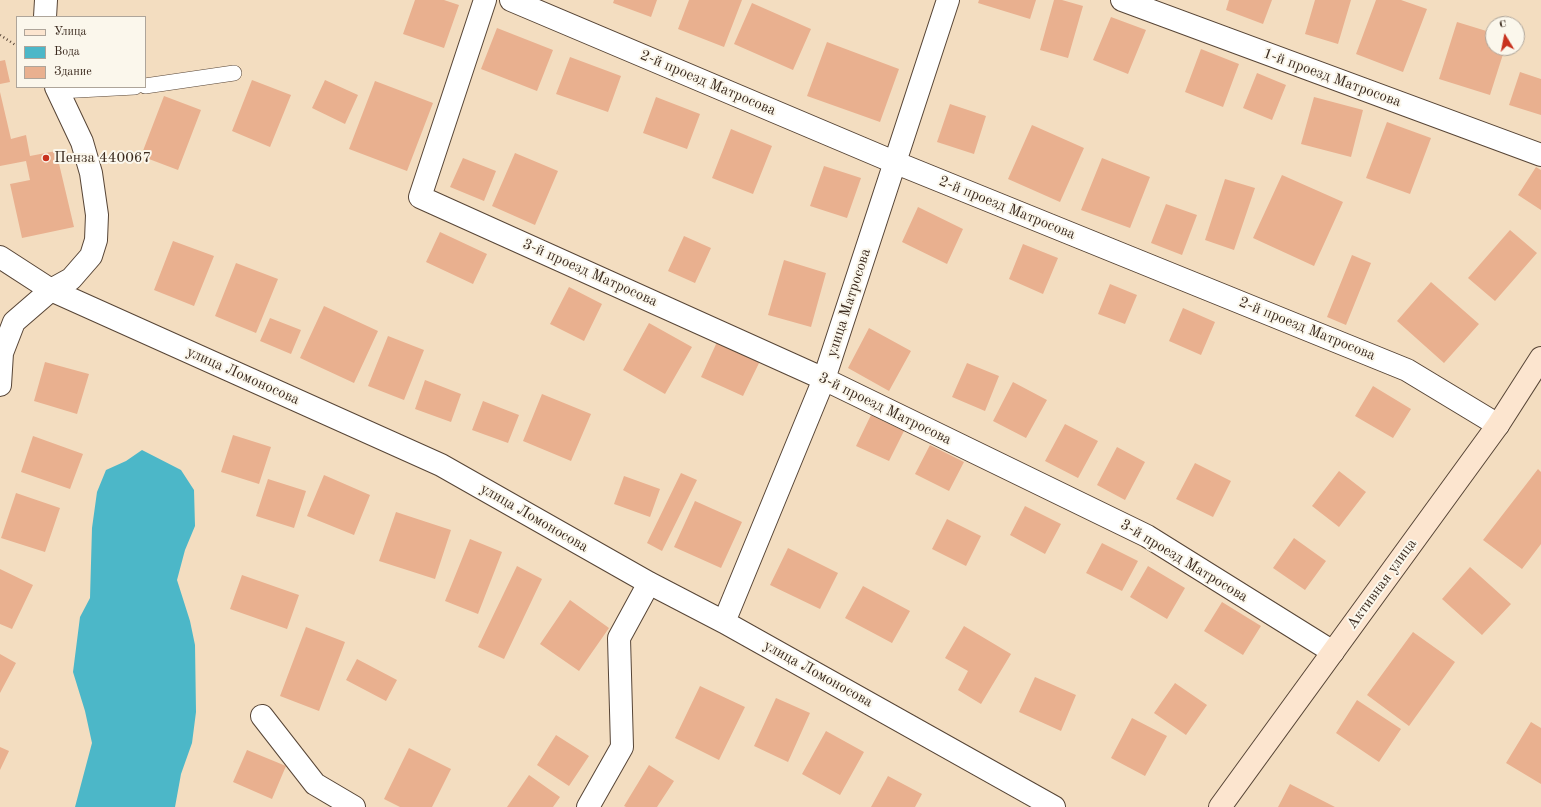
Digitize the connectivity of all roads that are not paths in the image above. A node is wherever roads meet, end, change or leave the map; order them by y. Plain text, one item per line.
1 (46, 0) edge
2 (485, 0) edge
3 (512, 0) edge
4 (948, 0) edge
5 (1122, 0) edge
6 (45, 16) edge
7 (234, 73) dead end
8 (146, 86) edge
9 (96, 88) edge
10 (57, 89) edge
11 (1541, 155) edge
12 (894, 162) junction
13 (0, 257) edge
14 (51, 290) junction
15 (1541, 358) edge
16 (824, 379) junction
17 (0, 385) edge
18 (1498, 425) junction
19 (649, 583) junction
20 (724, 622) junction
21 (1333, 652) junction
22 (262, 716) dead end
23 (354, 807) edge
24 (588, 807) edge
25 (1054, 807) edge
26 (1220, 807) edge

1 - 6 street
2 - 16 street, 3-й проезд Матросова
3 - 12 street, 2-й проезд Матросова
4 - 12 street, улица Матросова
5 - 11 street, 1-й проезд Матросова
7 - 8 lane
9 - 10 lane
10 - 14 street
12 - 16 street, улица Матросова
12 - 18 street, 2-й проезд Матросова
13 - 14 street, улица Ломоносова
14 - 17 street
14 - 19 street, улица Ломоносова
15 - 18 main road, Активная улица
16 - 20 street, улица Матросова
16 - 21 street, 3-й проезд Матросова
18 - 21 main road, Активная улица
19 - 20 street, улица Ломоносова
19 - 24 street
20 - 25 street, улица Ломоносова
21 - 26 main road, Активная улица
22 - 23 street

